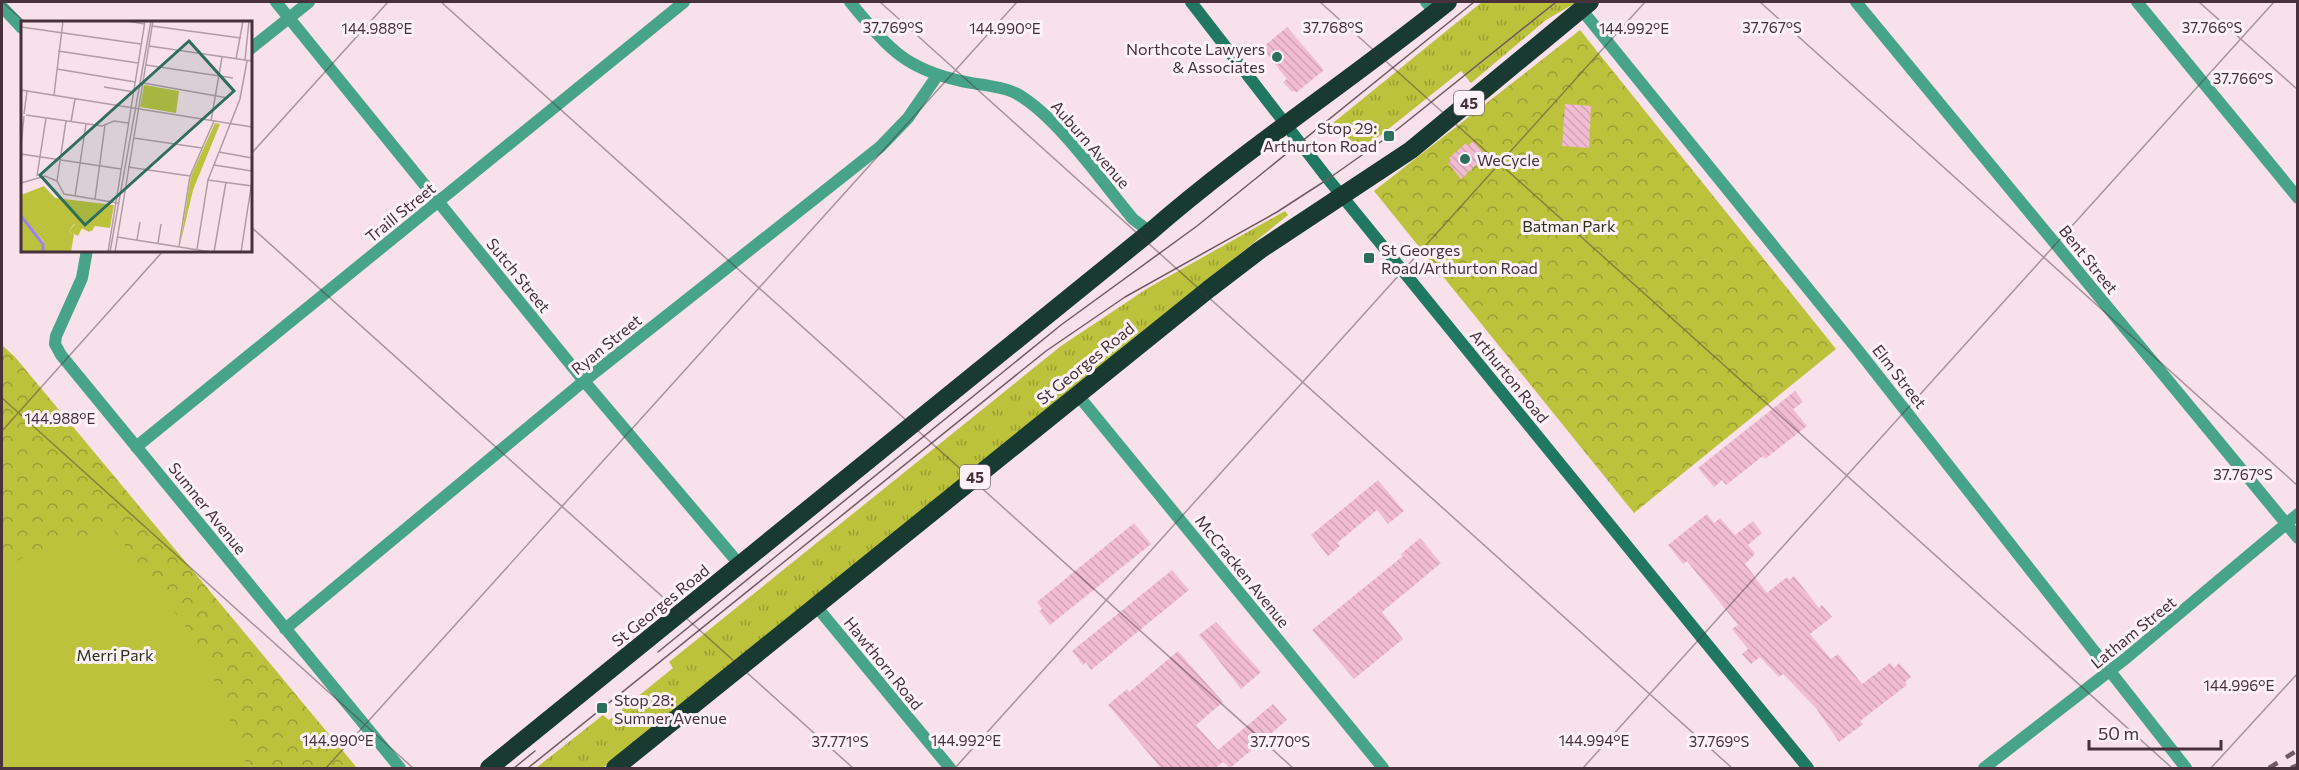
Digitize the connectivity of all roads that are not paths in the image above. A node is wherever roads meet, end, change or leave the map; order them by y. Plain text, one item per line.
1 (276, 2) edge
2 (309, 2) edge
3 (684, 2) edge
4 (850, 2) edge
5 (1191, 2) edge
6 (1856, 2) edge
7 (2137, 2) edge
8 (1436, 5) edge
9 (1586, 5) edge
10 (2, 7) edge
11 (289, 17) junction
12 (21, 27) edge
13 (252, 47) edge
14 (937, 76) junction
15 (1286, 124) junction
16 (1342, 196) junction
17 (2298, 198) edge
18 (438, 202) junction
19 (1150, 232) junction
20 (87, 252) edge
21 (584, 381) junction
22 (1077, 394) junction
23 (136, 447) junction
24 (2298, 514) edge
25 (2286, 524) junction
26 (2298, 538) edge
27 (740, 566) junction
28 (816, 606) junction
29 (285, 629) junction
30 (2112, 670) junction
31 (400, 768) edge
32 (489, 768) edge
33 (615, 768) edge
34 (950, 768) edge
35 (1383, 768) edge
36 (1808, 768) edge
37 (1984, 768) edge
38 (2186, 768) edge

1 - 11 street, Sutch Street
2 - 11 street
3 - 18 street, Traill Street
4 - 14 street, Auburn Avenue
5 - 15 street, Arthurton Road
6 - 25 street, Bent Street
7 - 17 street
8 - 15 highway, St Georges Road
9 - 16 highway, St Georges Road / 45
9 - 30 street, Elm Street
10 - 12 street
11 - 13 street
11 - 18 street, Sutch Street
14 - 19 street, Auburn Avenue
14 - 21 street, Ryan Street
15 - 16 street, Arthurton Road
15 - 19 highway, St Georges Road
16 - 22 highway, St Georges Road / 45
16 - 36 street, Arthurton Road
18 - 21 street, Sutch Street
18 - 23 street, Traill Street
19 - 27 highway, St Georges Road
20 - 23 street, Sumner Avenue
21 - 27 street, Sutch Street
21 - 29 street, Ryan Street
22 - 28 highway, St Georges Road / 45
22 - 35 street, McCracken Avenue
23 - 29 street, Sumner Avenue
24 - 25 street, Latham Street
25 - 26 street, Bent Street
25 - 30 street, Latham Street
27 - 32 highway, St Georges Road
28 - 33 highway, St Georges Road / 45
28 - 34 street, Hawthorn Road
29 - 31 street, Sumner Avenue
30 - 37 street, Latham Street
30 - 38 street, Elm Street

